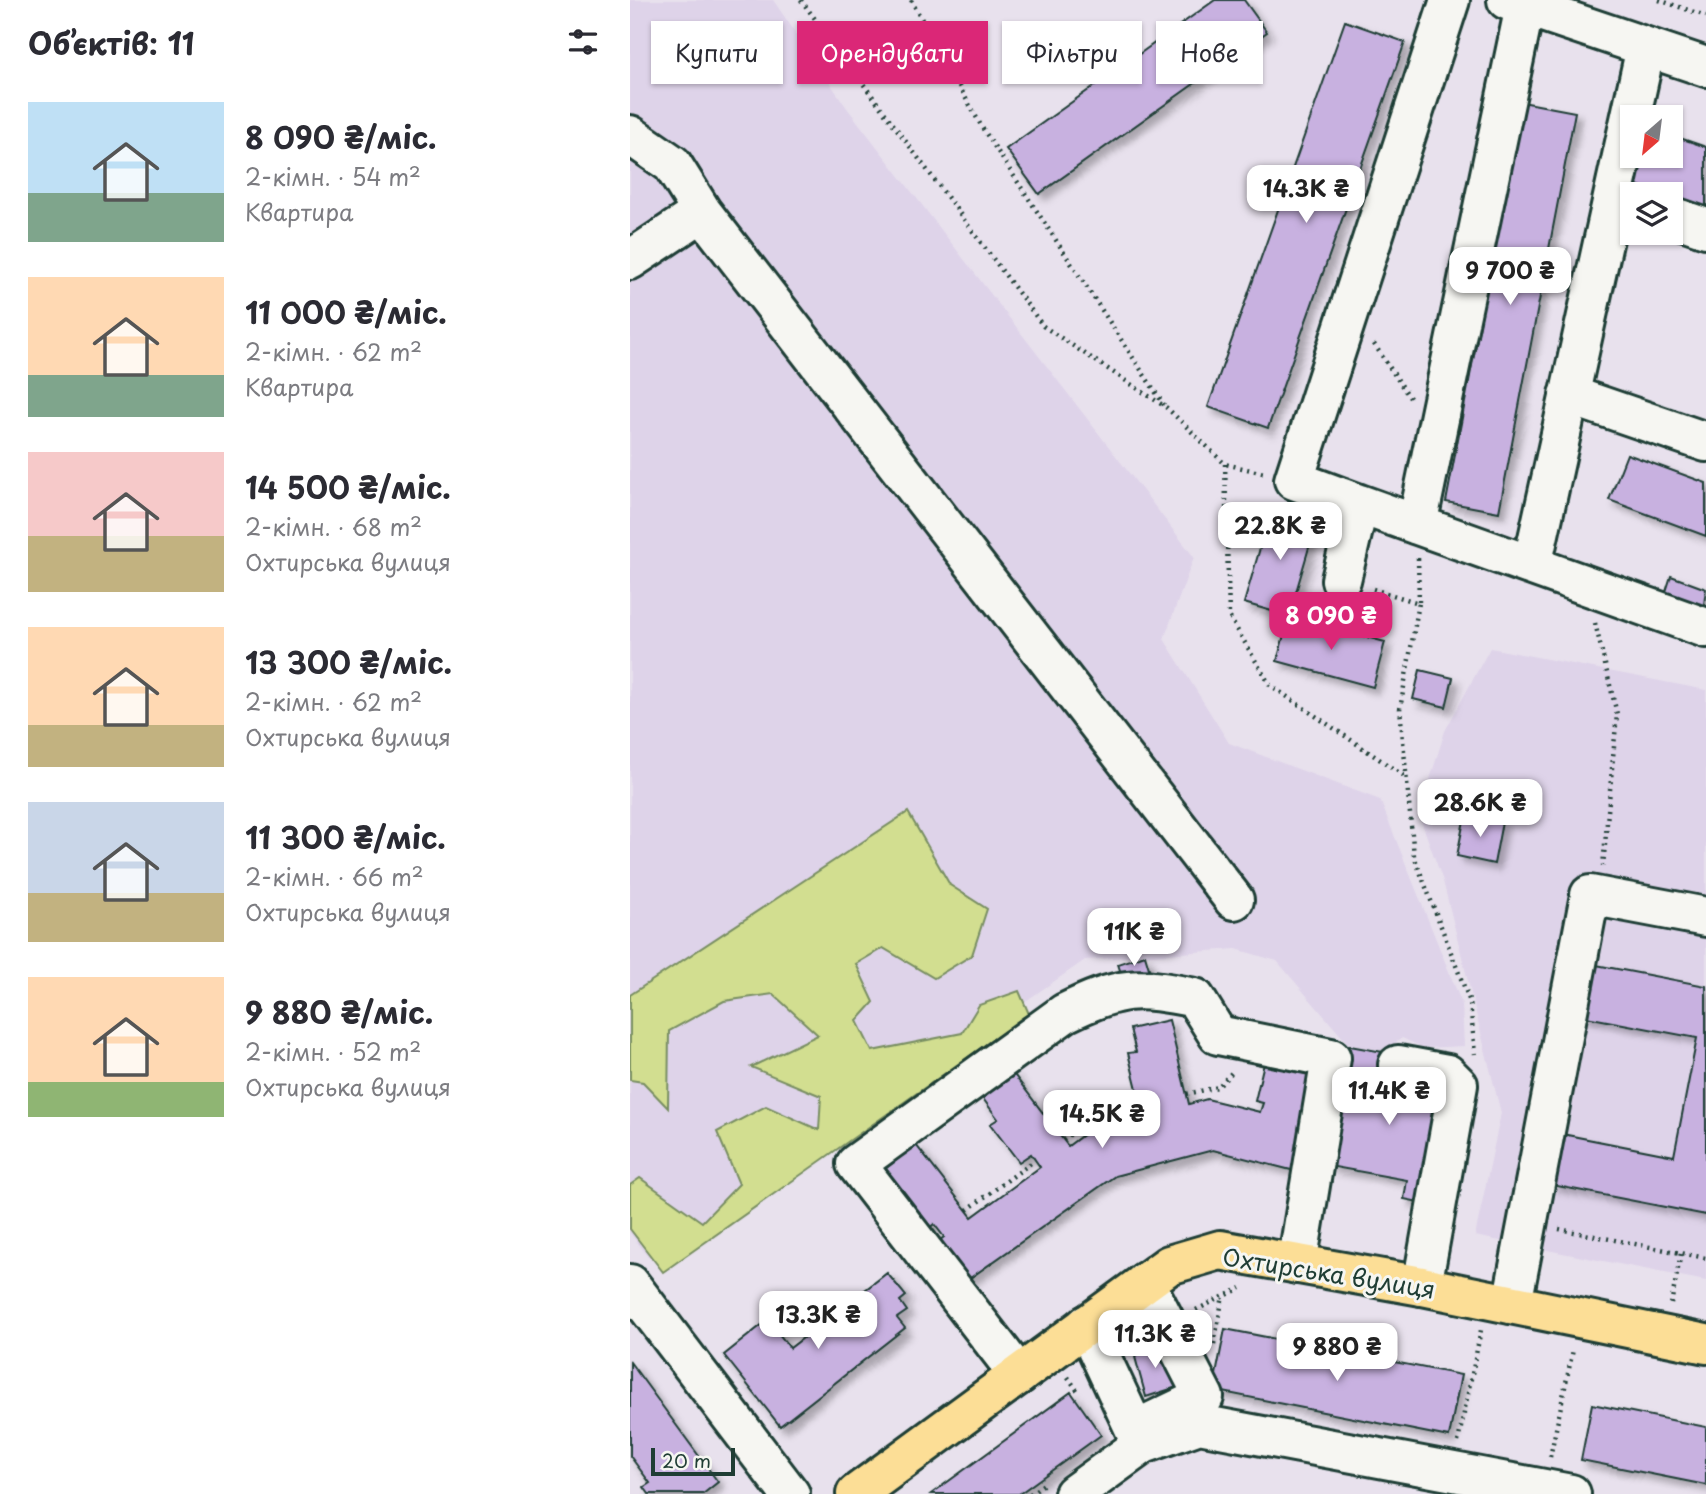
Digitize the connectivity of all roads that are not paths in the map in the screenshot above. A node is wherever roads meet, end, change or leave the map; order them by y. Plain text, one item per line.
1 (1450, 0) edge
2 (1516, 3) edge
3 (1646, 47) junction
4 (1706, 67) edge
5 (630, 135) edge
6 (1626, 182) edge
7 (1620, 211) edge
8 (702, 212) junction
9 (1683, 220) edge
10 (1706, 228) edge
11 (630, 260) edge
12 (1569, 395) junction
13 (1706, 442) edge
14 (1359, 504) junction
15 (1417, 525) junction
16 (1532, 566) junction
17 (1341, 580) road end
18 (1706, 628) edge
19 (1234, 900) dead end
20 (1706, 917) edge
21 (1398, 1065) dead end
22 (1297, 1264) junction
23 (1145, 1282) junction
24 (630, 1284) edge
25 (1422, 1286) junction
26 (1512, 1304) junction
27 (1086, 1325) junction
28 (1706, 1344) edge
29 (1019, 1375) junction
30 (1557, 1492) edge
31 (790, 1494) edge
32 (856, 1494) edge
33 (1074, 1494) edge

1 - 14 street
2 - 3 street
2 - 15 street
3 - 4 street
3 - 6 street
5 - 8 street
7 - 12 street
8 - 11 street
8 - 19 street
9 - 10 street
12 - 13 street
12 - 16 street
14 - 15 street
14 - 17 street
15 - 16 street
16 - 18 street
20 - 26 street
21 - 25 street
22 - 23 main road, Охтирська вулиця
22 - 25 main road, Охтирська вулиця
22 - 29 street
23 - 27 main road, Охтирська вулиця
23 - 27 street
24 - 31 street
25 - 26 main road, Охтирська вулиця
26 - 28 main road, Охтирська вулиця
27 - 29 main road, Охтирська вулиця
29 - 32 main road, Охтирська вулиця
30 - 33 street

